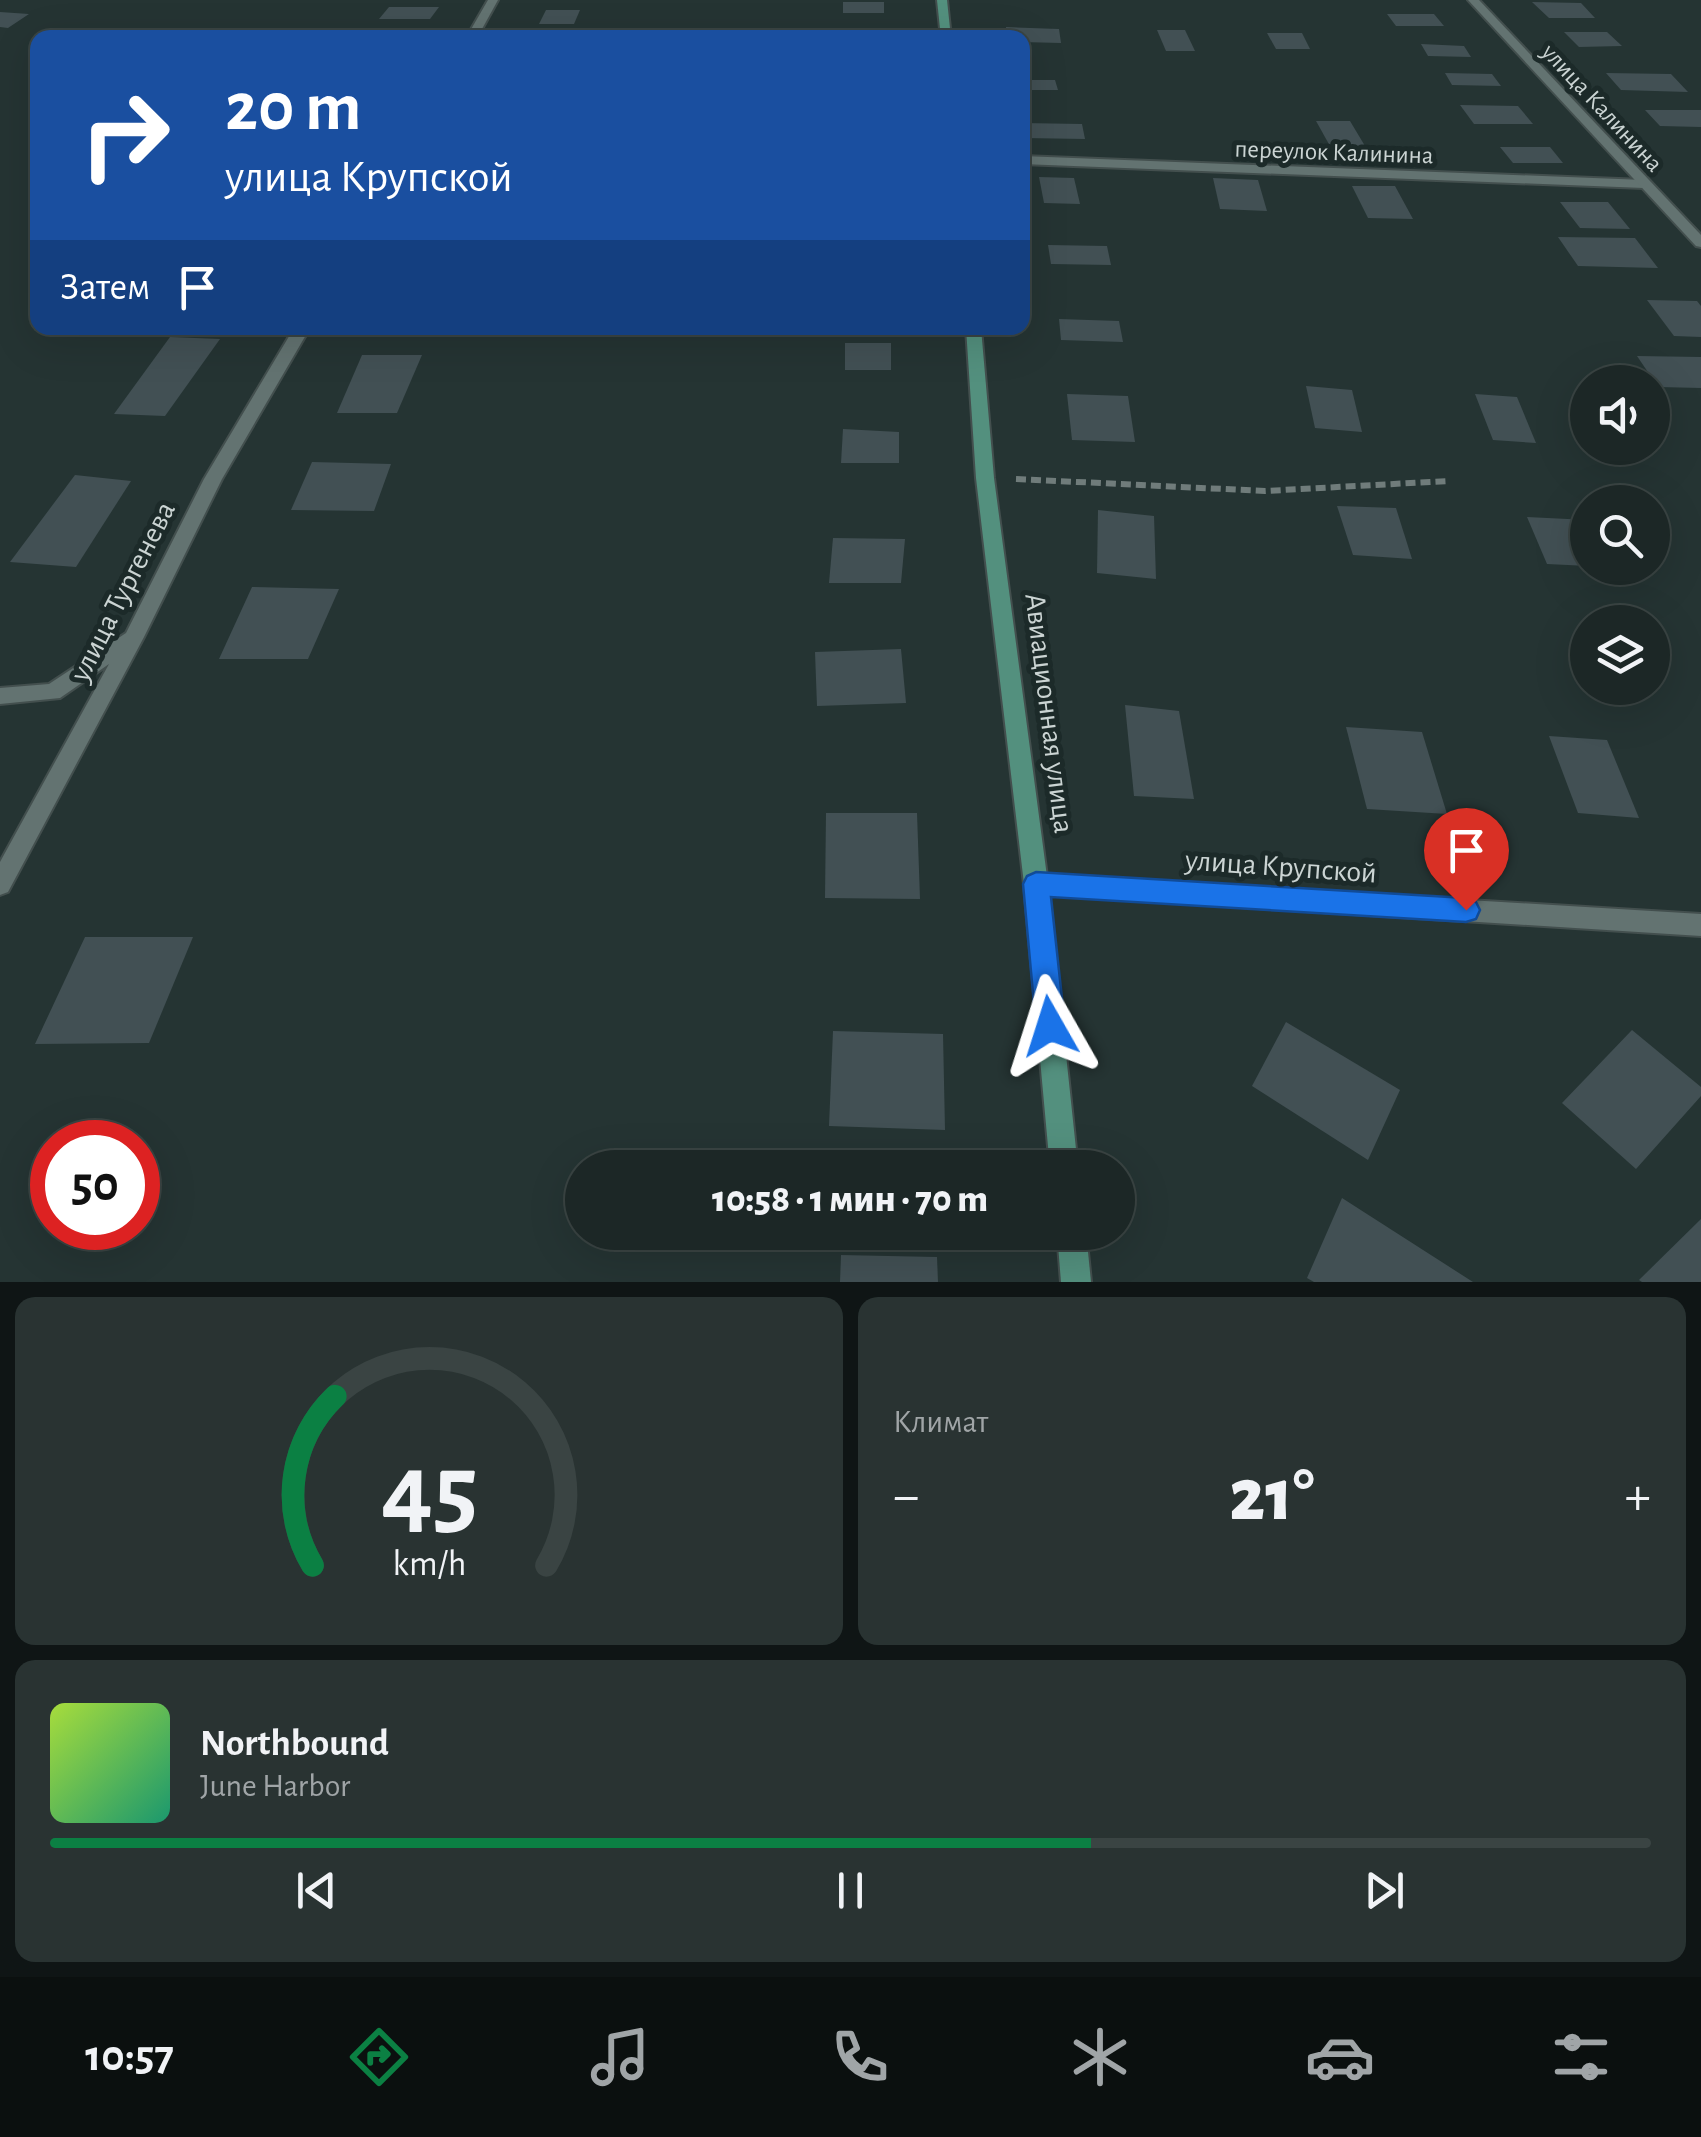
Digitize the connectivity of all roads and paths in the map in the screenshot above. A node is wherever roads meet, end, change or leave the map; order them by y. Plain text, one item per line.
1 (492, 0) edge
2 (942, 0) edge
3 (1473, 0) edge
4 (475, 30) edge
5 (945, 30) edge
6 (1030, 160) edge
7 (1644, 184) junction
8 (1701, 243) edge
9 (298, 335) edge
10 (974, 335) edge
11 (985, 478) junction
12 (1448, 481) dead end
13 (134, 637) junction
14 (0, 696) edge
15 (0, 884) edge
16 (1036, 884) junction
17 (1701, 925) edge
18 (1062, 1150) edge
19 (1073, 1250) edge
20 (1076, 1282) edge

1 - 4 street
2 - 5 main road
3 - 7 street, улица Калинина
6 - 7 street, переулок Калинина
7 - 8 street, улица Калинина
9 - 13 street, улица Тургенева
10 - 11 main road, Авиационная улица
11 - 12 path
11 - 16 main road, Авиационная улица
13 - 14 street
13 - 15 street, улица Тургенева
16 - 17 street, улица Крупской
16 - 18 main road, Авиационная улица
19 - 20 main road

